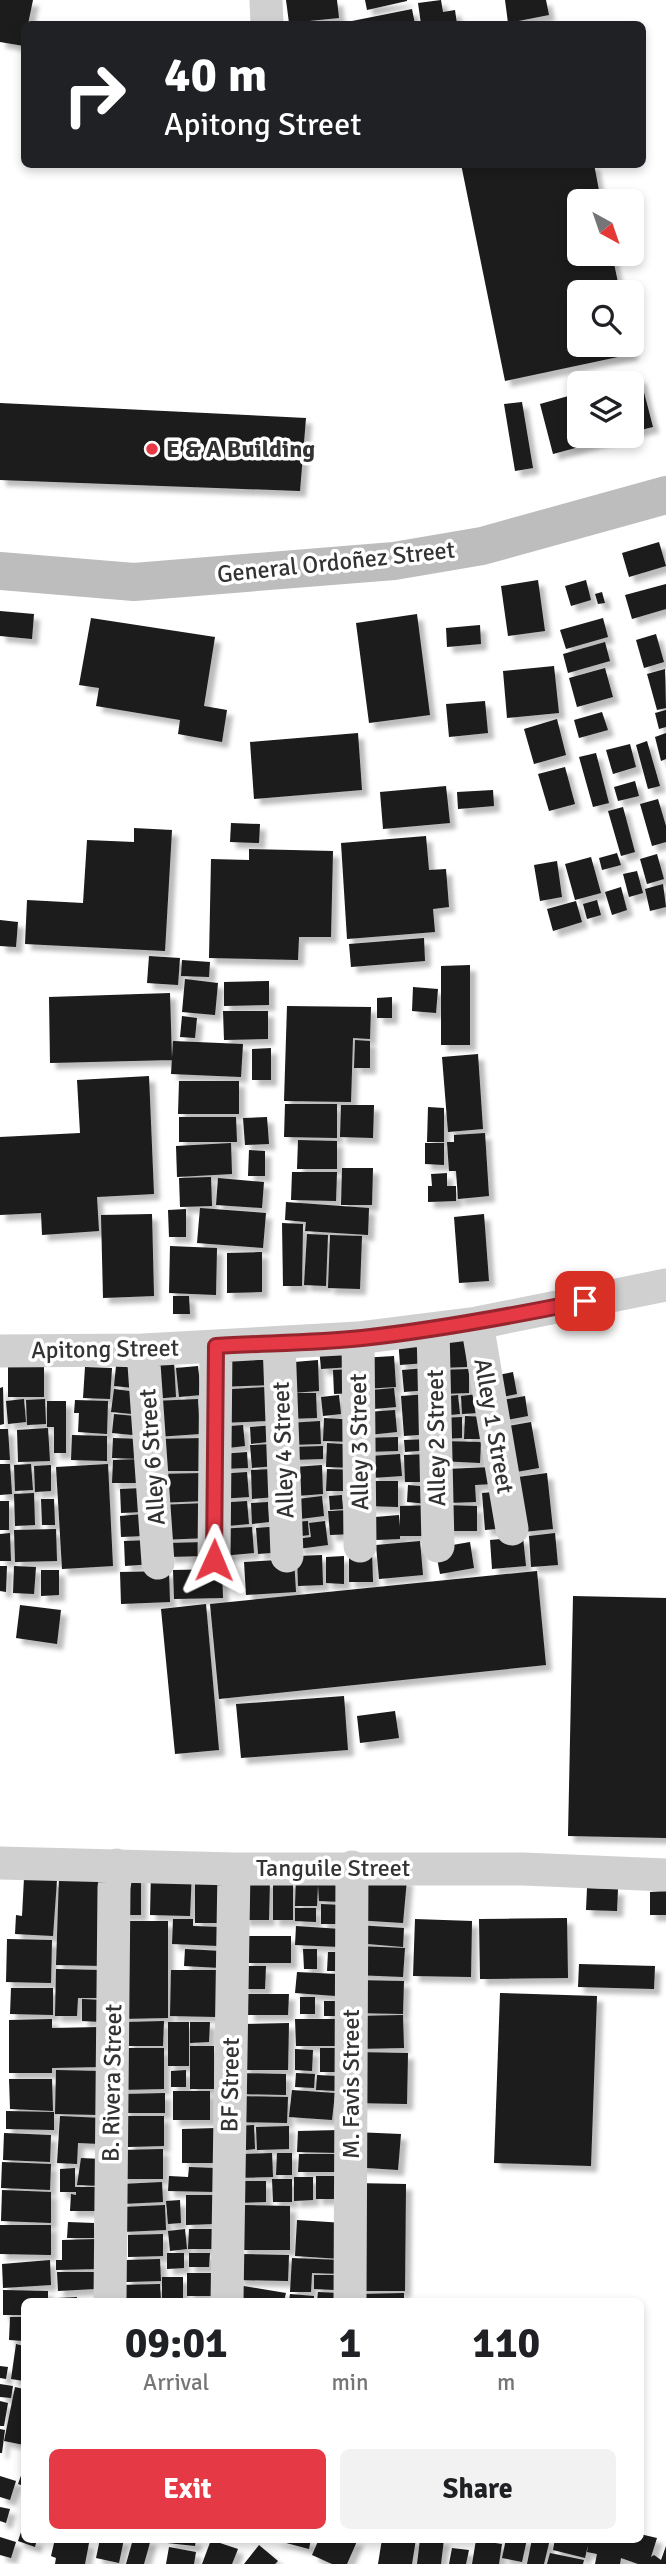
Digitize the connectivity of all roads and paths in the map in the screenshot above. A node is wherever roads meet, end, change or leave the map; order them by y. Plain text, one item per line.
1 (266, 0) edge
2 (267, 21) edge
3 (666, 495) edge
4 (0, 571) edge
5 (666, 1285) edge
6 (477, 1323) junction
7 (433, 1329) junction
8 (358, 1338) junction
9 (279, 1343) junction
10 (216, 1346) junction
11 (144, 1350) junction
12 (0, 1351) edge
13 (512, 1529) dead end
14 (360, 1546) dead end
15 (438, 1546) dead end
16 (287, 1556) dead end
17 (214, 1560) dead end
18 (158, 1563) dead end
19 (0, 1863) edge
20 (117, 1865) junction
21 (352, 1867) junction
22 (234, 1869) junction
23 (666, 1875) edge
24 (110, 2298) edge
25 (227, 2298) edge
26 (351, 2298) edge

1 - 2 street
3 - 4 main road, General Ordoñez Street
5 - 6 street, Apitong Street
6 - 7 street, Apitong Street
6 - 13 street, Alley 1 Street
7 - 8 street, Apitong Street
7 - 15 street, Alley 2 Street
8 - 9 street, Apitong Street
8 - 14 street, Alley 3 Street
9 - 10 street, Apitong Street
9 - 16 street, Alley 4 Street
10 - 11 street, Apitong Street
10 - 17 street
11 - 12 street, Apitong Street
11 - 18 street, Alley 6 Street
19 - 20 street, Tanguile Street
20 - 22 street, Tanguile Street
20 - 24 street, B. Rivera Street
21 - 22 street, Tanguile Street
21 - 23 street, Tanguile Street
21 - 26 street, M. Favis Street
22 - 25 street, BF Street

